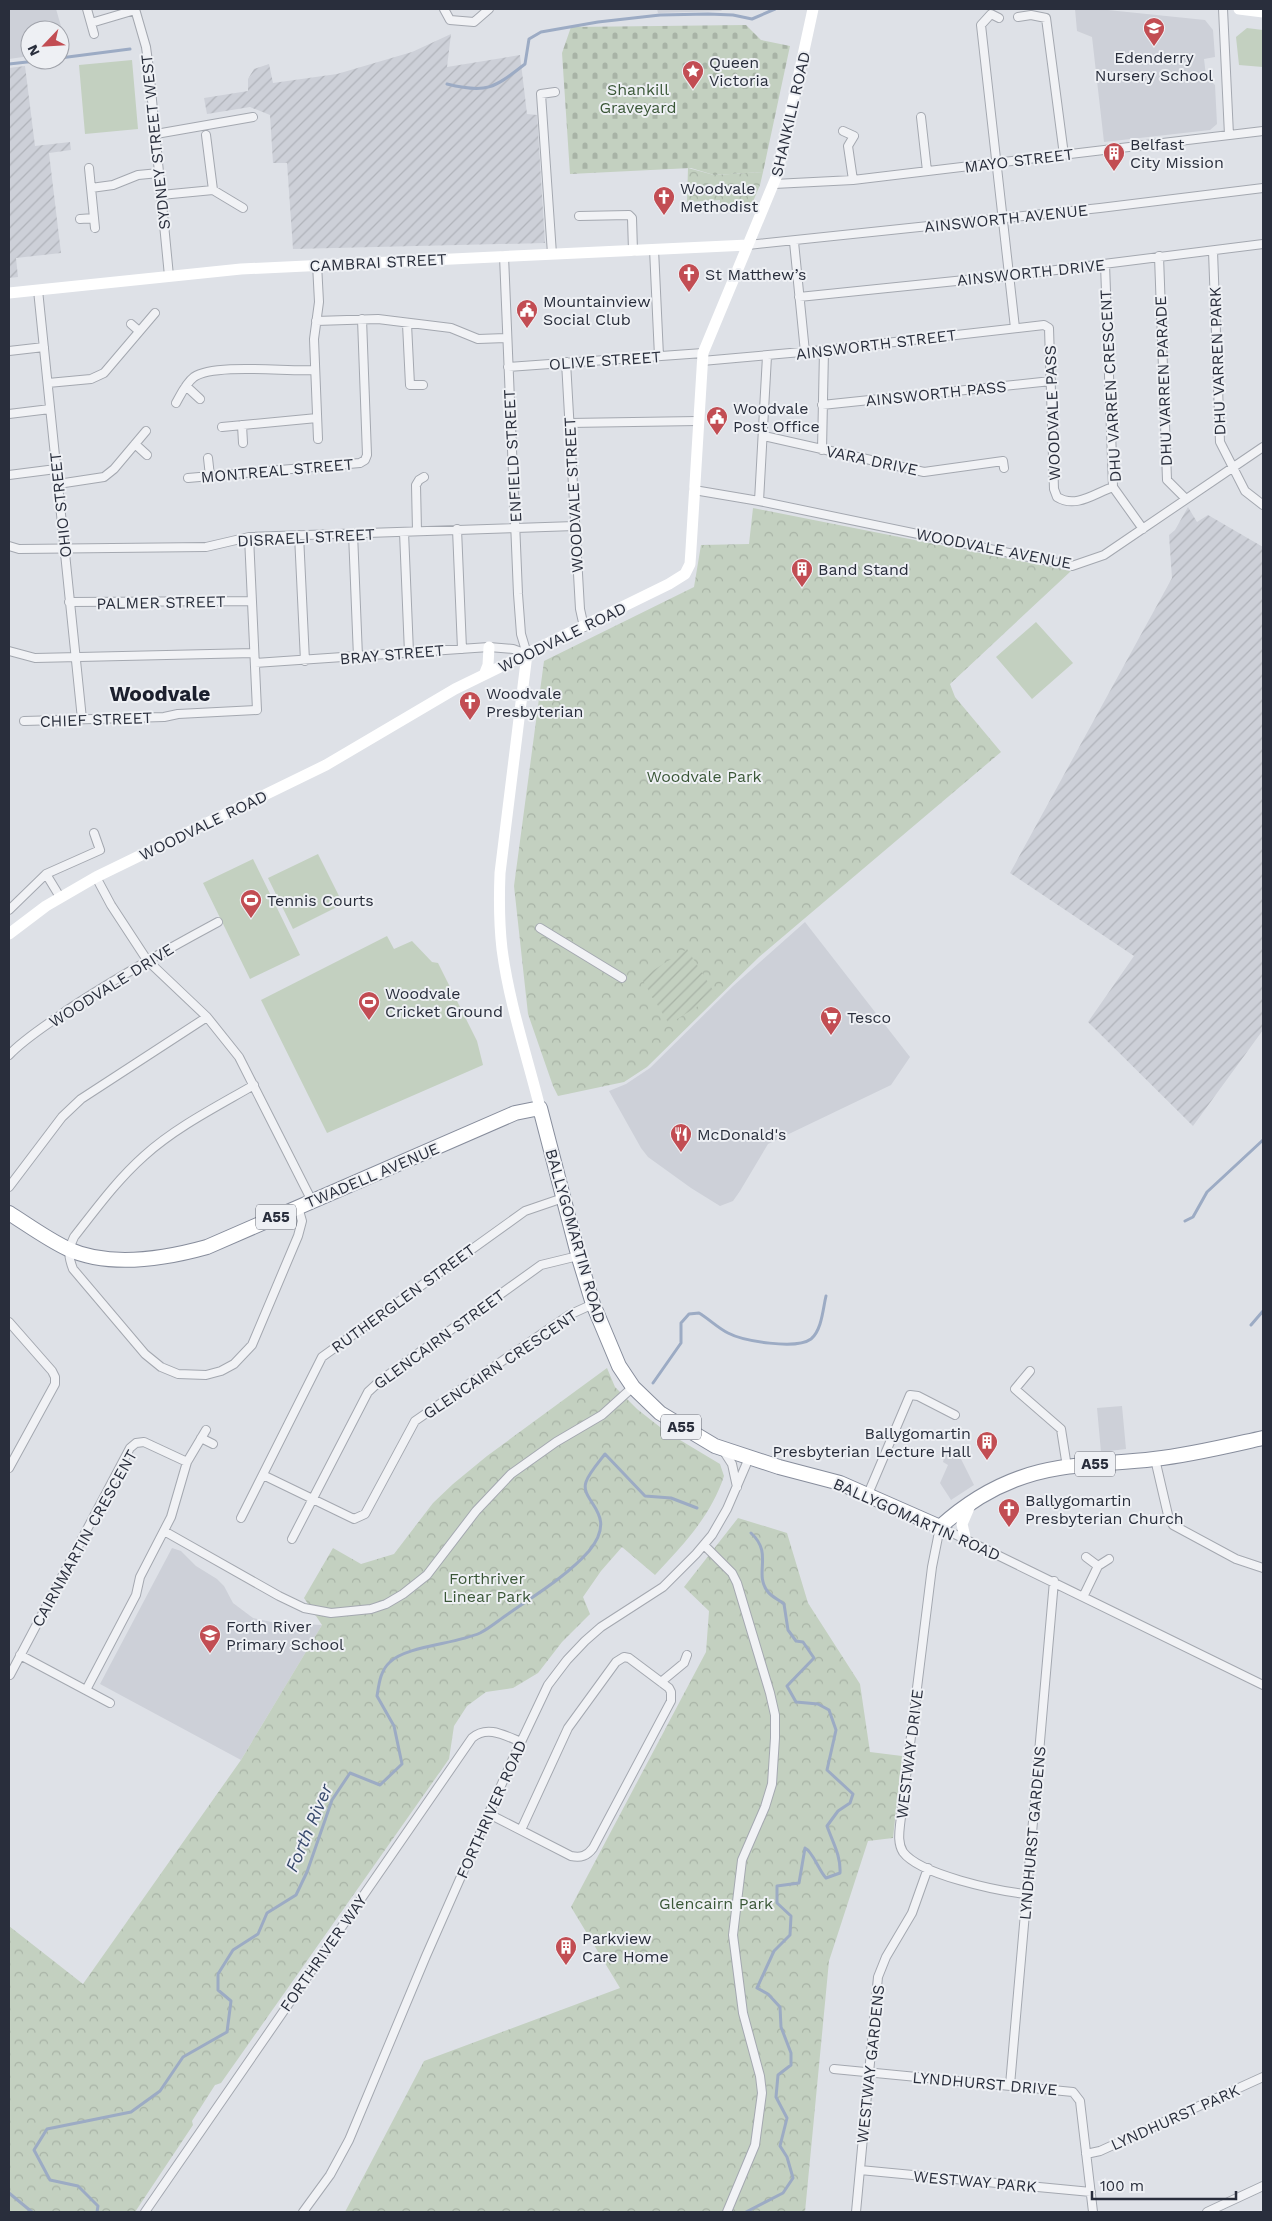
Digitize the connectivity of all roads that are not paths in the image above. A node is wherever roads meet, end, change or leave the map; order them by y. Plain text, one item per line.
1 (87, 9) edge
2 (135, 9) edge
3 (444, 9) edge
4 (489, 9) edge
5 (813, 9) edge
6 (1222, 9) edge
7 (1240, 9) edge
8 (990, 11) edge
9 (1031, 12) edge
10 (1263, 12) edge
11 (1018, 17) dead end
12 (999, 18) dead end
13 (91, 22) junction
14 (94, 34) dead end
15 (555, 92) dead end
16 (253, 117) dead end
17 (921, 117) dead end
18 (843, 131) dead end
19 (1263, 132) edge
20 (156, 134) junction
21 (206, 135) dead end
22 (1229, 136) junction
23 (1064, 155) junction
24 (996, 163) junction
25 (89, 168) dead end
26 (927, 171) junction
27 (159, 173) junction
28 (853, 180) junction
29 (774, 184) junction
30 (91, 188) junction
31 (1263, 188) edge
32 (213, 190) junction
33 (161, 195) junction
34 (243, 208) dead end
35 (579, 216) dead end
36 (94, 218) junction
37 (1003, 218) junction
38 (80, 219) dead end
39 (95, 228) dead end
40 (794, 242) junction
41 (1263, 244) edge
42 (748, 245) junction
43 (654, 249) junction
44 (634, 250) junction
45 (1213, 251) junction
46 (552, 254) junction
47 (504, 256) junction
48 (1159, 256) junction
49 (317, 264) junction
50 (1104, 264) junction
51 (1009, 275) junction
52 (169, 276) junction
53 (38, 290) junction
54 (9, 293) edge
55 (799, 297) junction
56 (155, 313) dead end
57 (362, 319) junction
58 (316, 321) junction
59 (131, 324) dead end
60 (407, 324) junction
61 (1015, 328) junction
62 (1049, 328) joint
63 (139, 331) junction
64 (506, 338) junction
65 (44, 347) junction
66 (824, 350) junction
67 (9, 351) edge
68 (805, 352) junction
69 (659, 356) junction
70 (767, 356) junction
71 (702, 357) junction
72 (566, 362) junction
73 (508, 367) junction
74 (315, 370) junction
75 (1051, 381) junction
76 (48, 382) junction
77 (423, 385) dead end
78 (186, 386) junction
79 (200, 399) dead end
80 (176, 403) dead end
81 (822, 405) junction
82 (50, 409) junction
83 (9, 414) edge
84 (317, 418) junction
85 (698, 421) junction
86 (569, 423) junction
87 (242, 425) junction
88 (222, 427) dead end
89 (146, 430) dead end
90 (764, 436) junction
91 (318, 439) dead end
92 (243, 443) dead end
93 (135, 444) junction
94 (1263, 448) edge
95 (822, 450) junction
96 (147, 455) dead end
97 (208, 458) dead end
98 (1004, 468) dead end
99 (1232, 468) junction
100 (56, 469) junction
101 (9, 475) edge
102 (210, 476) junction
103 (424, 477) dead end
104 (188, 478) dead end
105 (58, 484) junction
106 (1113, 487) junction
107 (694, 490) junction
108 (1186, 499) junction
109 (759, 501) junction
110 (1263, 505) edge
111 (575, 526) junction
112 (515, 527) junction
113 (457, 529) junction
114 (1143, 529) junction
115 (417, 531) junction
116 (404, 532) junction
117 (353, 533) junction
118 (299, 535) junction
119 (249, 537) junction
120 (9, 546) edge
121 (64, 549) junction
122 (252, 601) junction
123 (70, 602) junction
124 (584, 627) junction
125 (489, 647) junction
126 (462, 649) junction
127 (9, 651) edge
128 (254, 653) junction
129 (409, 653) junction
130 (527, 654) junction
131 (75, 657) junction
132 (358, 657) junction
133 (305, 661) junction
134 (255, 663) junction
135 (484, 675) junction
136 (82, 719) junction
137 (24, 721) dead end
138 (94, 833) dead end
139 (46, 874) junction
140 (96, 877) junction
141 (60, 897) junction
142 (9, 910) edge
143 (218, 922) dead end
144 (540, 928) dead end
145 (9, 934) edge
146 (148, 960) junction
147 (622, 978) dead end
148 (206, 1017) junction
149 (11, 1049) edge
150 (254, 1084) junction
151 (540, 1108) junction
152 (9, 1187) edge
153 (563, 1198) junction
154 (312, 1201) junction
155 (298, 1207) junction
156 (9, 1213) edge
157 (68, 1249) junction
158 (578, 1256) junction
159 (593, 1304) junction
160 (9, 1322) edge
161 (1030, 1371) dead end
162 (633, 1387) junction
163 (955, 1415) dead end
164 (206, 1430) dead end
165 (201, 1438) junction
166 (1263, 1438) edge
167 (213, 1444) dead end
168 (723, 1449) junction
169 (749, 1458) junction
170 (1155, 1459) junction
171 (187, 1462) junction
172 (1067, 1467) junction
173 (9, 1468) edge
174 (263, 1475) junction
175 (738, 1487) junction
176 (868, 1494) junction
177 (313, 1499) junction
178 (971, 1503) junction
179 (242, 1518) dead end
180 (940, 1526) junction
181 (164, 1531) junction
182 (965, 1537) junction
183 (292, 1539) dead end
184 (704, 1545) junction
185 (1086, 1557) dead end
186 (1109, 1559) dead end
187 (1098, 1566) junction
188 (1263, 1568) edge
189 (1054, 1581) junction
190 (1084, 1595) junction
191 (20, 1655) junction
192 (687, 1655) dead end
193 (10, 1674) dead end
194 (662, 1682) junction
195 (1263, 1685) edge
196 (86, 1690) junction
197 (110, 1703) dead end
198 (521, 1742) junction
199 (489, 1814) junction
200 (521, 1830) junction
201 (928, 1868) junction
202 (1026, 1894) junction
203 (834, 2069) dead end
204 (869, 2072) junction
205 (1263, 2079) edge
206 (1010, 2085) junction
207 (1086, 2154) junction
208 (860, 2170) junction
209 (1263, 2186) edge
210 (1091, 2192) junction
211 (145, 2212) edge
212 (303, 2212) edge
213 (727, 2212) edge
214 (856, 2212) edge
215 (1093, 2212) edge
216 (1207, 2212) edge

1 - 13 street
2 - 13 street
2 - 20 street, SYDNEY STREET WEST
3 - 4 street
5 - 29 main road, SHANKILL ROAD
6 - 22 street
7 - 10 main road
8 - 12 street
8 - 24 street
9 - 11 street
9 - 23 street
13 - 14 street
15 - 46 street
16 - 20 street
17 - 26 street
18 - 28 street
19 - 22 street, MAYO STREET
20 - 27 street, SYDNEY STREET WEST
21 - 32 street
22 - 23 street, MAYO STREET
23 - 24 street, MAYO STREET
24 - 26 street, MAYO STREET
24 - 37 street
25 - 30 street
26 - 28 street, MAYO STREET
27 - 30 street
27 - 33 street, SYDNEY STREET WEST
28 - 29 street, MAYO STREET
29 - 42 main road, SHANKILL ROAD
30 - 36 street
31 - 37 street, AINSWORTH AVENUE
32 - 33 street
32 - 34 street
33 - 52 street, SYDNEY STREET WEST
35 - 44 street
36 - 38 street
36 - 39 street
37 - 40 street, AINSWORTH AVENUE
37 - 51 street
40 - 42 street, AINSWORTH AVENUE
40 - 55 street
41 - 45 street, AINSWORTH DRIVE
42 - 43 main road, CAMBRAI STREET
42 - 71 main road, WOODVALE ROAD
43 - 44 main road, CAMBRAI STREET
43 - 69 street
44 - 46 main road, CAMBRAI STREET
45 - 48 street, AINSWORTH DRIVE
45 - 99 street, DHU VARREN PARK
46 - 47 main road, CAMBRAI STREET
47 - 49 main road, CAMBRAI STREET
47 - 64 street, ENFIELD STREET
48 - 50 street, AINSWORTH DRIVE
48 - 108 street, DHU VARREN PARADE
49 - 52 main road, CAMBRAI STREET
49 - 58 street
50 - 51 street, AINSWORTH DRIVE
50 - 106 street, DHU VARREN CRESCENT
51 - 55 street, AINSWORTH DRIVE
51 - 61 street
52 - 53 main road, CAMBRAI STREET
53 - 54 main road, CAMBRAI STREET
53 - 65 street, OHIO STREET
55 - 68 street
56 - 63 street
57 - 58 street
57 - 60 street
57 - 102 street, MONTREAL STREET
58 - 74 street
59 - 63 street
60 - 64 street
60 - 77 street
61 - 62 street, AINSWORTH STREET
61 - 66 street, AINSWORTH STREET
62 - 75 street, WOODVALE PASS
63 - 76 street
64 - 73 street, ENFIELD STREET
65 - 67 street
65 - 76 street, OHIO STREET
66 - 68 street, AINSWORTH STREET
66 - 81 street
68 - 70 street, AINSWORTH STREET
69 - 71 street, OLIVE STREET
69 - 72 street, OLIVE STREET
70 - 71 street, AINSWORTH STREET
70 - 90 street
71 - 85 main road, WOODVALE ROAD
72 - 73 street, OLIVE STREET
72 - 86 street, WOODVALE STREET
73 - 112 street, ENFIELD STREET
74 - 78 street
74 - 84 street
75 - 81 street, AINSWORTH PASS
75 - 106 street, WOODVALE PASS
76 - 82 street, OHIO STREET
78 - 79 street
78 - 80 street
81 - 95 street
82 - 83 street
82 - 100 street, OHIO STREET
84 - 87 street
84 - 91 street
85 - 86 street
85 - 107 main road, WOODVALE ROAD
86 - 111 street, WOODVALE STREET
87 - 88 street
87 - 92 street
89 - 93 street
90 - 95 street, VARA DRIVE
90 - 109 street
93 - 96 street
93 - 105 street
94 - 99 street, WOODVALE AVENUE
95 - 98 street, VARA DRIVE
97 - 102 street
99 - 108 street, WOODVALE AVENUE
99 - 110 street, DHU VARREN PARK
100 - 101 street
100 - 105 street, OHIO STREET
102 - 104 street, MONTREAL STREET
103 - 115 street
105 - 121 street, OHIO STREET
106 - 114 street, DHU VARREN CRESCENT
107 - 109 street, WOODVALE AVENUE
107 - 124 main road, WOODVALE ROAD
108 - 114 street, WOODVALE AVENUE
109 - 114 street, WOODVALE AVENUE
111 - 112 street, DISRAELI STREET
111 - 124 street, WOODVALE STREET
112 - 113 street, DISRAELI STREET
112 - 130 street, ENFIELD STREET
113 - 115 street, DISRAELI STREET
113 - 126 street
115 - 116 street, DISRAELI STREET
116 - 117 street, DISRAELI STREET
116 - 129 street
117 - 118 street, DISRAELI STREET
117 - 132 street
118 - 119 street, DISRAELI STREET
118 - 133 street
119 - 121 street, DISRAELI STREET
119 - 122 street
120 - 121 street, DISRAELI STREET
121 - 123 street, OHIO STREET
122 - 123 street, PALMER STREET
122 - 128 street
123 - 131 street, OHIO STREET
124 - 130 main road, WOODVALE ROAD
125 - 126 street, BRAY STREET
125 - 130 street, BRAY STREET
125 - 135 main road
126 - 129 street, BRAY STREET
127 - 131 street
128 - 131 street
128 - 134 street
129 - 132 street, BRAY STREET
130 - 135 main road, WOODVALE ROAD
130 - 151 main road, BALLYGOMARTIN ROAD
131 - 136 street, OHIO STREET
132 - 133 street, BRAY STREET
133 - 134 street, BRAY STREET
134 - 136 street, CHIEF STREET
135 - 140 main road, WOODVALE ROAD
136 - 137 street, CHIEF STREET
138 - 139 street
139 - 141 street
139 - 142 street
140 - 141 main road, WOODVALE ROAD
140 - 146 street
141 - 145 main road, WOODVALE ROAD
143 - 146 street, WOODVALE DRIVE
144 - 147 street
146 - 148 street
146 - 149 street, WOODVALE DRIVE
148 - 150 street
148 - 152 street
150 - 154 street
150 - 157 street
151 - 153 highway, BALLYGOMARTIN ROAD / A55
151 - 154 highway, TWADELL AVENUE / A55
153 - 158 highway, BALLYGOMARTIN ROAD / A55
153 - 174 street, RUTHERGLEN STREET
154 - 155 highway, TWADELL AVENUE / A55
155 - 157 highway, TWADELL AVENUE / A55
155 - 157 street
156 - 157 highway, TWADELL AVENUE / A55
158 - 159 highway, BALLYGOMARTIN ROAD / A55
158 - 177 street, GLENCAIRN STREET
159 - 162 highway, BALLYGOMARTIN ROAD / A55
159 - 177 street, GLENCAIRN CRESCENT
160 - 173 street
161 - 172 street
162 - 168 highway, BALLYGOMARTIN ROAD / A55
162 - 181 street
163 - 176 street
164 - 165 street
165 - 167 street
165 - 171 street
166 - 170 highway, A55
168 - 169 highway, BALLYGOMARTIN ROAD / A55
168 - 175 street
169 - 175 street, FORTHRIVER ROAD
169 - 176 highway, BALLYGOMARTIN ROAD / A55
170 - 172 highway, A55
170 - 188 street
171 - 181 street
171 - 191 street, CAIRNMARTIN CRESCENT
172 - 178 highway, A55
174 - 177 street, GLENCAIRN CRESCENT
174 - 179 street, RUTHERGLEN STREET
175 - 184 street, FORTHRIVER ROAD
176 - 180 highway, BALLYGOMARTIN ROAD / A55
177 - 183 street, GLENCAIRN STREET
178 - 180 highway, A55
178 - 182 main road
180 - 182 street, BALLYGOMARTIN ROAD
180 - 201 street, WESTWAY DRIVE
181 - 196 street
182 - 189 street, BALLYGOMARTIN ROAD
184 - 198 street, FORTHRIVER ROAD
184 - 213 street
185 - 187 street
186 - 187 street
187 - 190 street
189 - 190 street, BALLYGOMARTIN ROAD
189 - 202 street, LYNDHURST GARDENS
190 - 195 street, BALLYGOMARTIN ROAD
191 - 193 street, CAIRNMARTIN CRESCENT
191 - 196 street
192 - 194 street
194 - 200 street
194 - 200 street
196 - 197 street
198 - 199 street, FORTHRIVER ROAD
198 - 211 street, FORTHRIVER WAY
199 - 200 street
199 - 212 street, FORTHRIVER ROAD
201 - 202 street, WESTWAY DRIVE
201 - 204 street, WESTWAY GARDENS
202 - 206 street, LYNDHURST GARDENS
203 - 204 street, LYNDHURST DRIVE
204 - 206 street, LYNDHURST DRIVE
204 - 208 street, WESTWAY GARDENS
205 - 207 street, LYNDHURST PARK
206 - 207 street, LYNDHURST DRIVE
207 - 210 street, LYNDHURST DRIVE
208 - 210 street, WESTWAY PARK
208 - 214 street, WESTWAY GARDENS
209 - 216 street
210 - 215 street, LYNDHURST DRIVE

